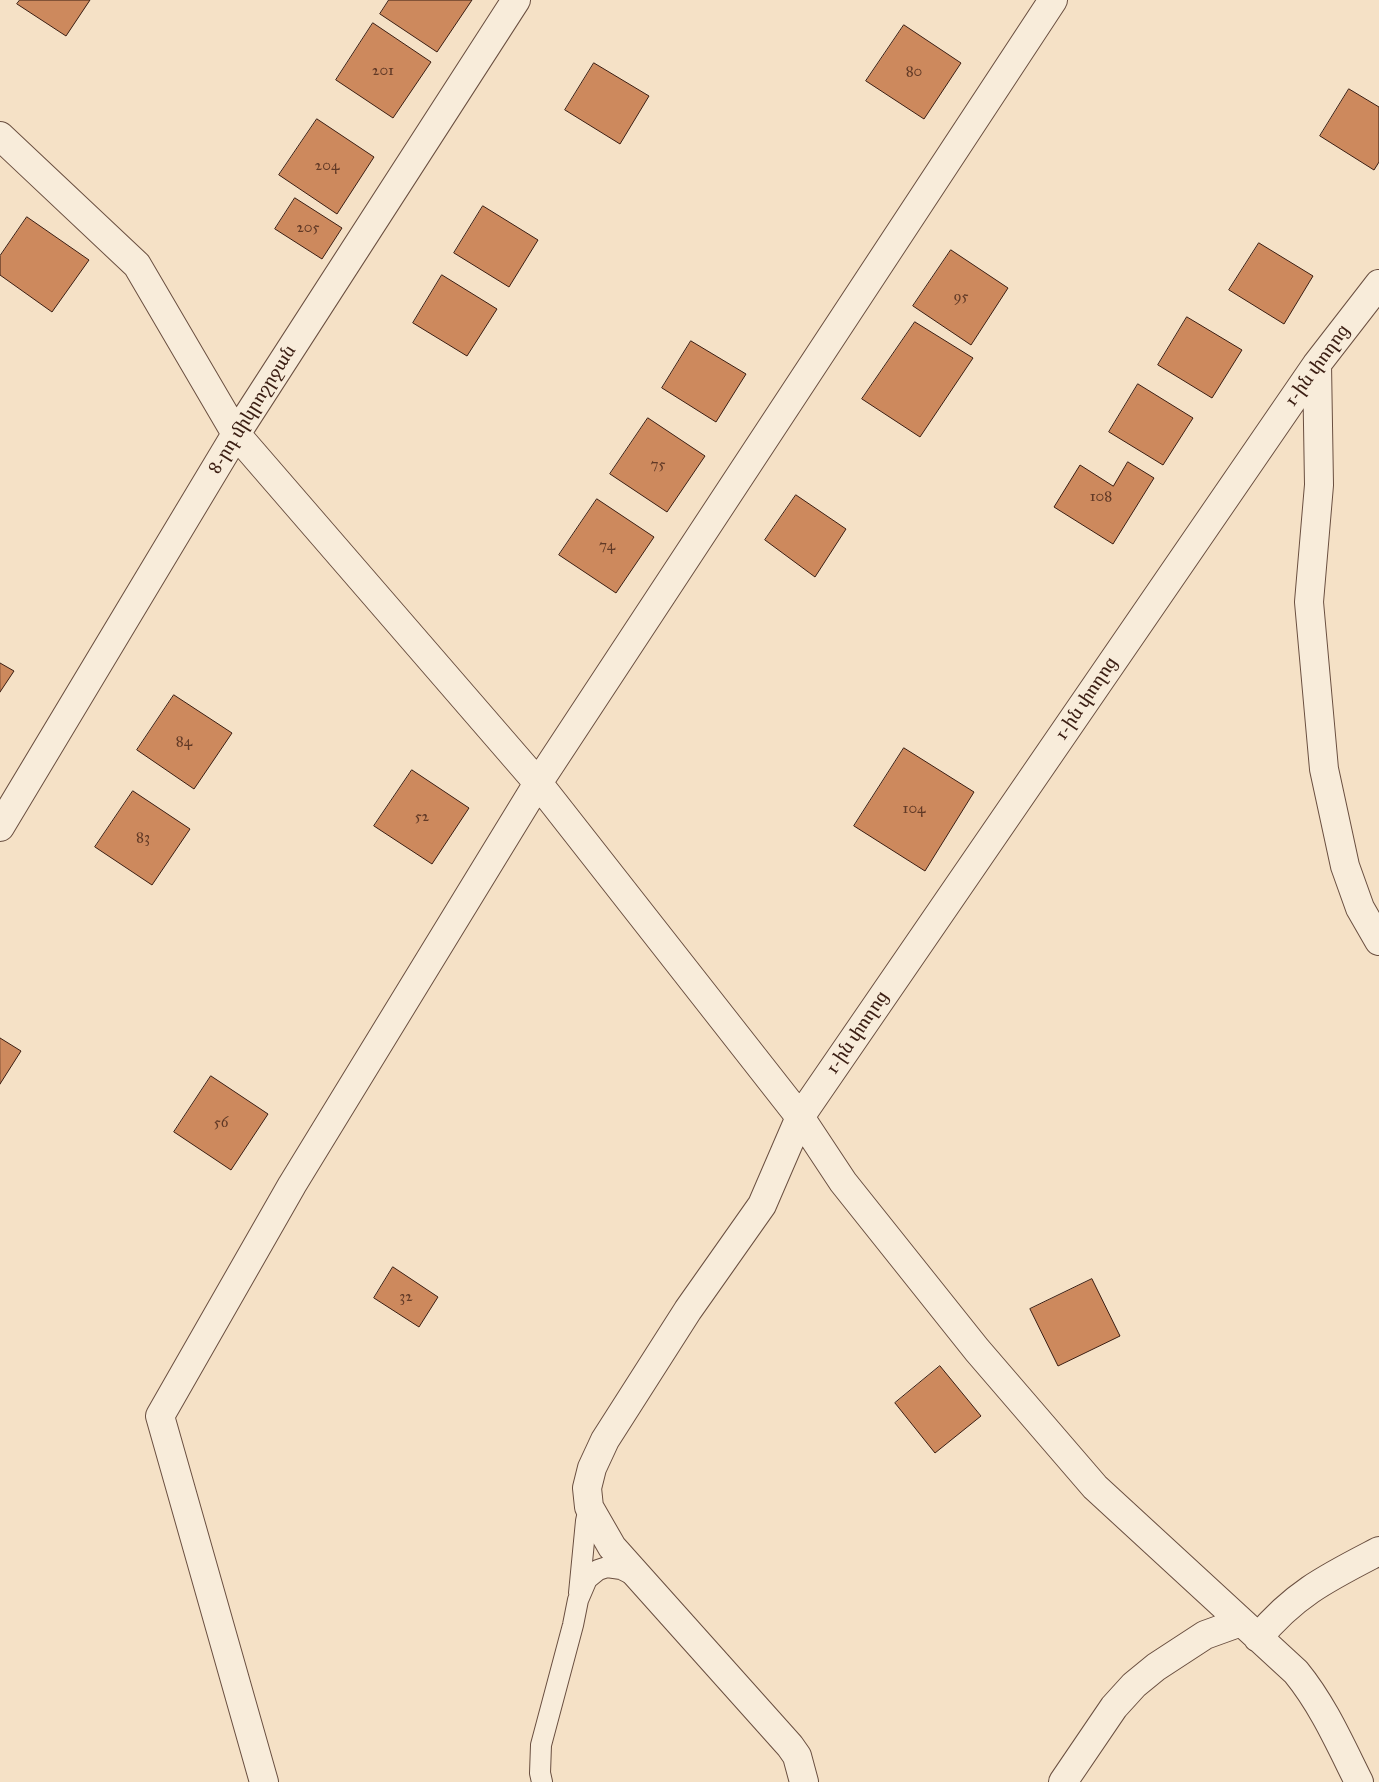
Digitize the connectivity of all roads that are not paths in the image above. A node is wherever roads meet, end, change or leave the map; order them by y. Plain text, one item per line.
1 (516, 0) edge
2 (1053, 0) edge
3 (0, 136) edge
4 (1379, 284) edge
5 (1317, 364) junction
6 (236, 434) junction
7 (538, 783) junction
8 (0, 827) edge
9 (1379, 941) edge
10 (800, 1117) junction
11 (589, 1507) junction
12 (1379, 1551) edge
13 (639, 1578) junction
14 (578, 1600) junction
15 (1249, 1630) junction
16 (264, 1782) edge
17 (542, 1782) edge
18 (804, 1782) edge
19 (1063, 1782) edge
20 (1359, 1782) edge

1 - 6 street, 8-րդ միկրոշրջան
2 - 7 street
3 - 6 street
4 - 5 street, 1-ին փողոց
5 - 9 street
5 - 10 street, 1-ին փողոց
6 - 7 street
6 - 8 street, 8-րդ միկրոշրջան
7 - 10 street
7 - 16 street
10 - 11 street, 1-ին փողոց
10 - 15 street
11 - 13 street
11 - 14 lane
12 - 15 street
13 - 14 lane
13 - 18 street
14 - 17 lane
15 - 19 street
15 - 20 street

